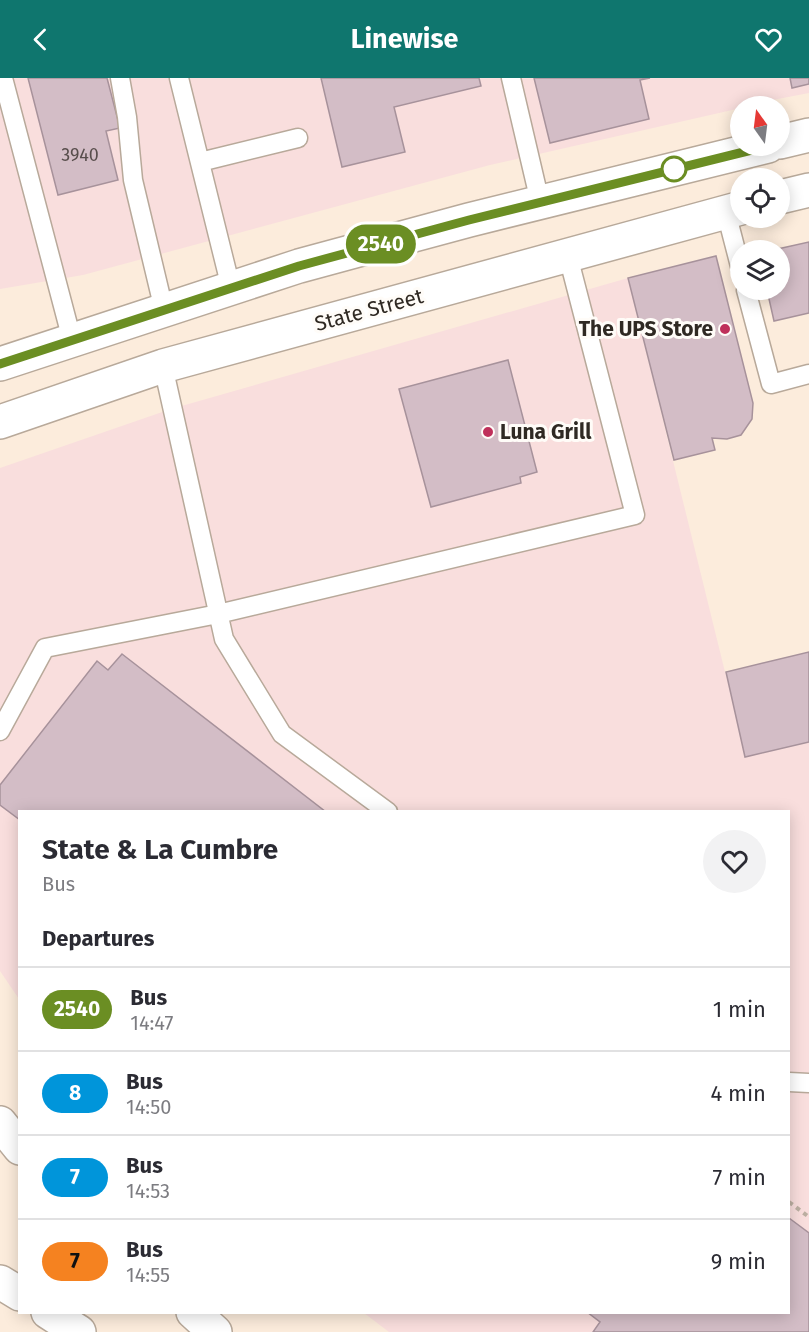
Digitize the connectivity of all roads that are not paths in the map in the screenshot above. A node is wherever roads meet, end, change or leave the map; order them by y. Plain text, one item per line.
1 (3, 78) edge
2 (120, 78) edge
3 (179, 78) edge
4 (511, 78) edge
5 (809, 135) edge
6 (298, 138) dead end
7 (790, 140) edge
8 (730, 155) edge
9 (200, 162) junction
10 (809, 190) edge
11 (790, 195) edge
12 (540, 202) junction
13 (730, 211) edge
14 (568, 255) junction
15 (231, 288) junction
16 (749, 300) edge
17 (164, 310) junction
18 (72, 340) junction
19 (0, 364) edge
20 (163, 366) junction
21 (809, 374) edge
22 (0, 422) edge
23 (218, 614) junction
24 (0, 731) edge
25 (385, 810) edge
26 (790, 1082) edge
27 (809, 1083) edge
28 (0, 1123) edge
29 (18, 1146) edge
30 (0, 1282) edge
31 (18, 1293) edge
32 (51, 1314) edge
33 (195, 1314) edge
34 (79, 1332) edge
35 (215, 1332) edge

1 - 18 lane
2 - 17 lane
3 - 9 lane
4 - 12 lane
5 - 7 main road
6 - 9 lane
8 - 12 main road
9 - 15 lane
10 - 11 main road
12 - 15 main road
13 - 14 main road, State Street
14 - 20 main road, State Street
14 - 23 lane
15 - 17 main road
16 - 21 lane
17 - 18 main road
18 - 19 main road
20 - 22 main road, State Street
20 - 23 lane
23 - 24 lane
23 - 25 lane
26 - 27 lane
28 - 29 main road
30 - 31 main road
32 - 34 main road
33 - 35 main road

